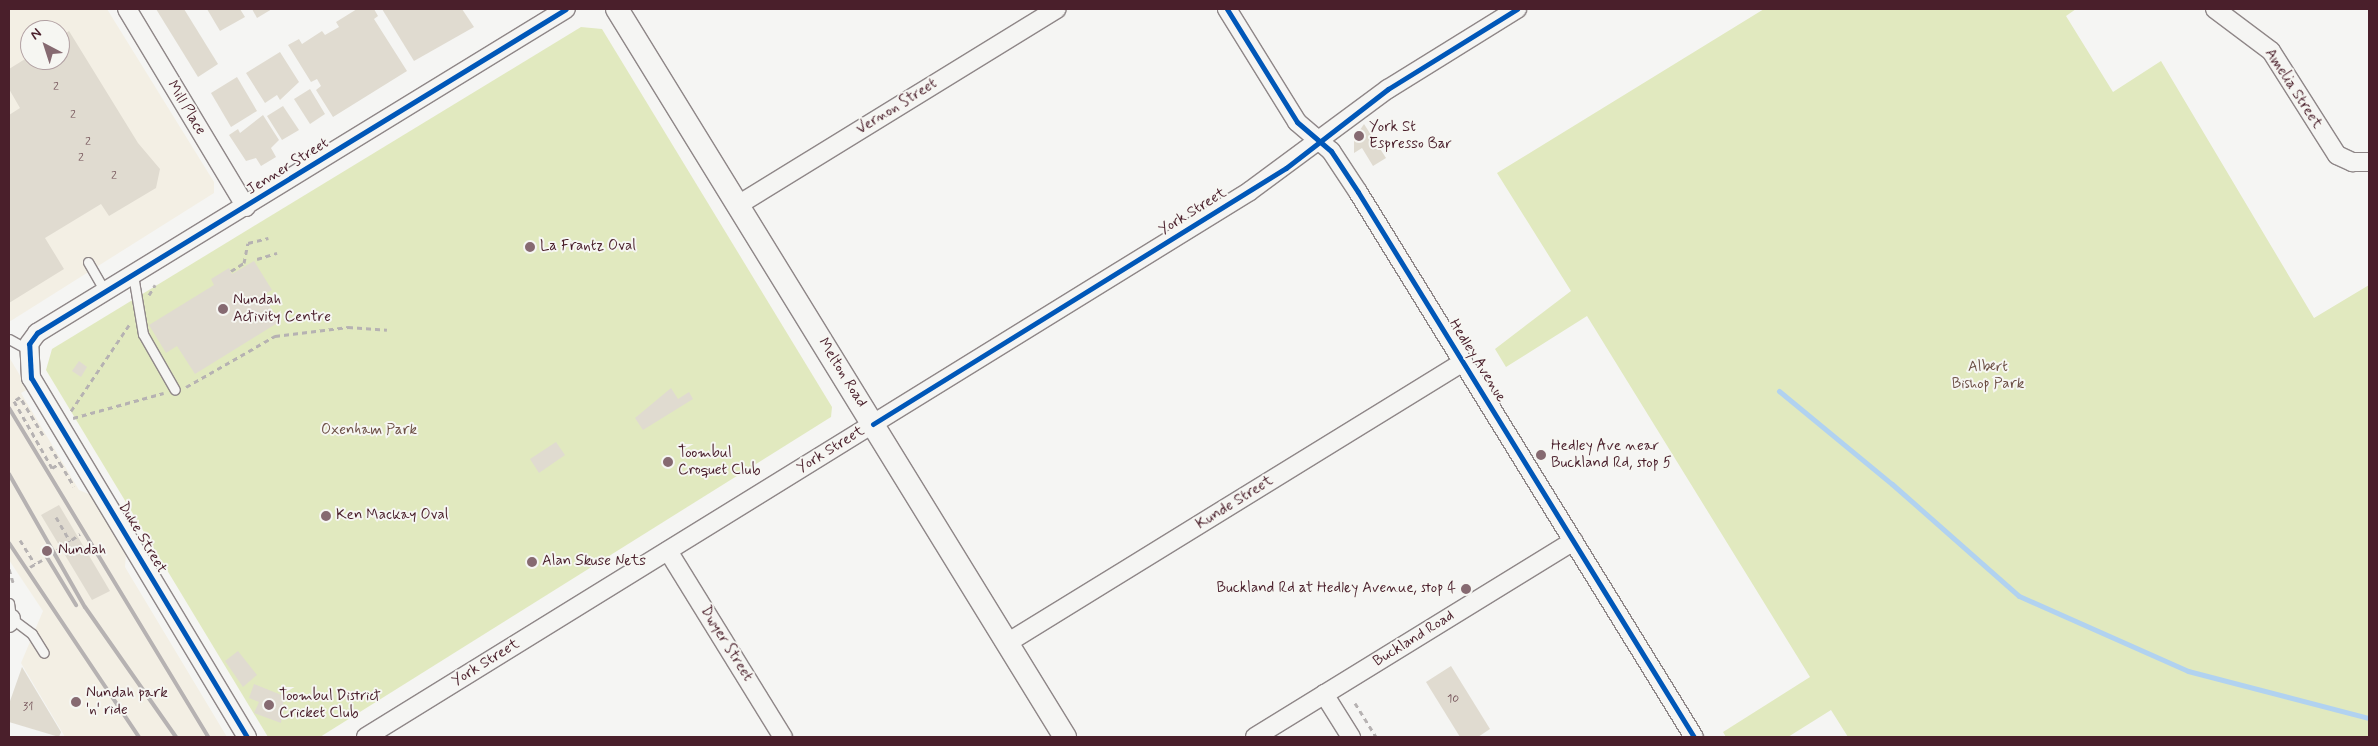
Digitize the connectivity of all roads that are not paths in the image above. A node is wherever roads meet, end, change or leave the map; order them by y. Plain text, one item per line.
1 (127, 9) edge
2 (566, 9) edge
3 (617, 9) edge
4 (1056, 9) edge
5 (1227, 9) edge
6 (1517, 9) edge
7 (2216, 9) edge
8 (1320, 142) junction
9 (2369, 162) edge
10 (738, 205) junction
11 (246, 207) junction
12 (88, 262) dead end
13 (133, 275) junction
14 (105, 292) junction
15 (9, 339) edge
16 (27, 349) junction
17 (1463, 362) junction
18 (175, 390) road end
19 (873, 424) junction
20 (1573, 541) junction
21 (668, 551) junction
22 (9, 615) edge
23 (1007, 643) junction
24 (44, 653) dead end
25 (1324, 694) junction
26 (247, 737) edge
27 (366, 737) edge
28 (783, 737) edge
29 (1066, 737) edge
30 (1255, 737) edge
31 (1351, 737) edge
32 (1694, 737) edge

1 - 11 street, Mill Place
2 - 11 street, Jenner Street
3 - 10 street, Melton Road
4 - 10 street, Vernon Street
5 - 8 street, Hedley Avenue
6 - 8 street, York Street
7 - 9 street, Amelia Street
8 - 17 street, Hedley Avenue
8 - 19 street, York Street
10 - 19 street, Melton Road
11 - 13 street, Jenner Street
12 - 14 lane
13 - 14 street, Jenner Street
13 - 18 lane
14 - 16 street, Jenner Street
15 - 16 lane
16 - 26 street, Duke Street
17 - 20 street, Hedley Avenue
17 - 23 street, Kunde Street
19 - 21 street, York Street
19 - 23 street, Melton Road
20 - 25 street, Buckland Road
20 - 32 street, Hedley Avenue
21 - 27 street, York Street
21 - 28 street, Dwyer Street
22 - 24 lane
23 - 29 street, Melton Road
25 - 30 street, Buckland Road
25 - 31 street

